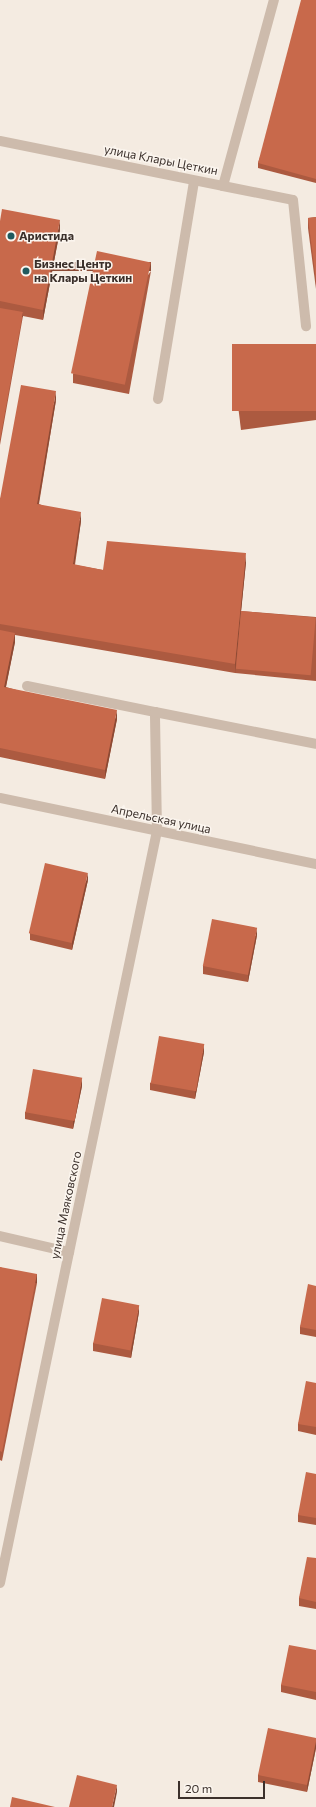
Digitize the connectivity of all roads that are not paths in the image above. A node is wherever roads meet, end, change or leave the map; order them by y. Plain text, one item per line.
1 (274, 0) edge
2 (0, 141) edge
3 (194, 180) junction
4 (223, 186) junction
5 (306, 326) dead end
6 (158, 399) dead end
7 (27, 686) dead end
8 (155, 712) junction
9 (316, 744) edge
10 (0, 798) edge
11 (157, 831) junction
12 (316, 864) edge
13 (0, 1236) edge
14 (69, 1252) junction
15 (0, 1583) edge

1 - 4 street, улица Клары Цеткин
2 - 3 street, улица Клары Цеткин
3 - 4 street, улица Клары Цеткин
3 - 6 street
4 - 5 street
7 - 8 street
8 - 9 street
8 - 11 street, улица Маяковского
10 - 11 street, Апрельская улица
11 - 12 street, Апрельская улица
11 - 14 street, улица Маяковского
13 - 14 street
14 - 15 street, улица Маяковского

